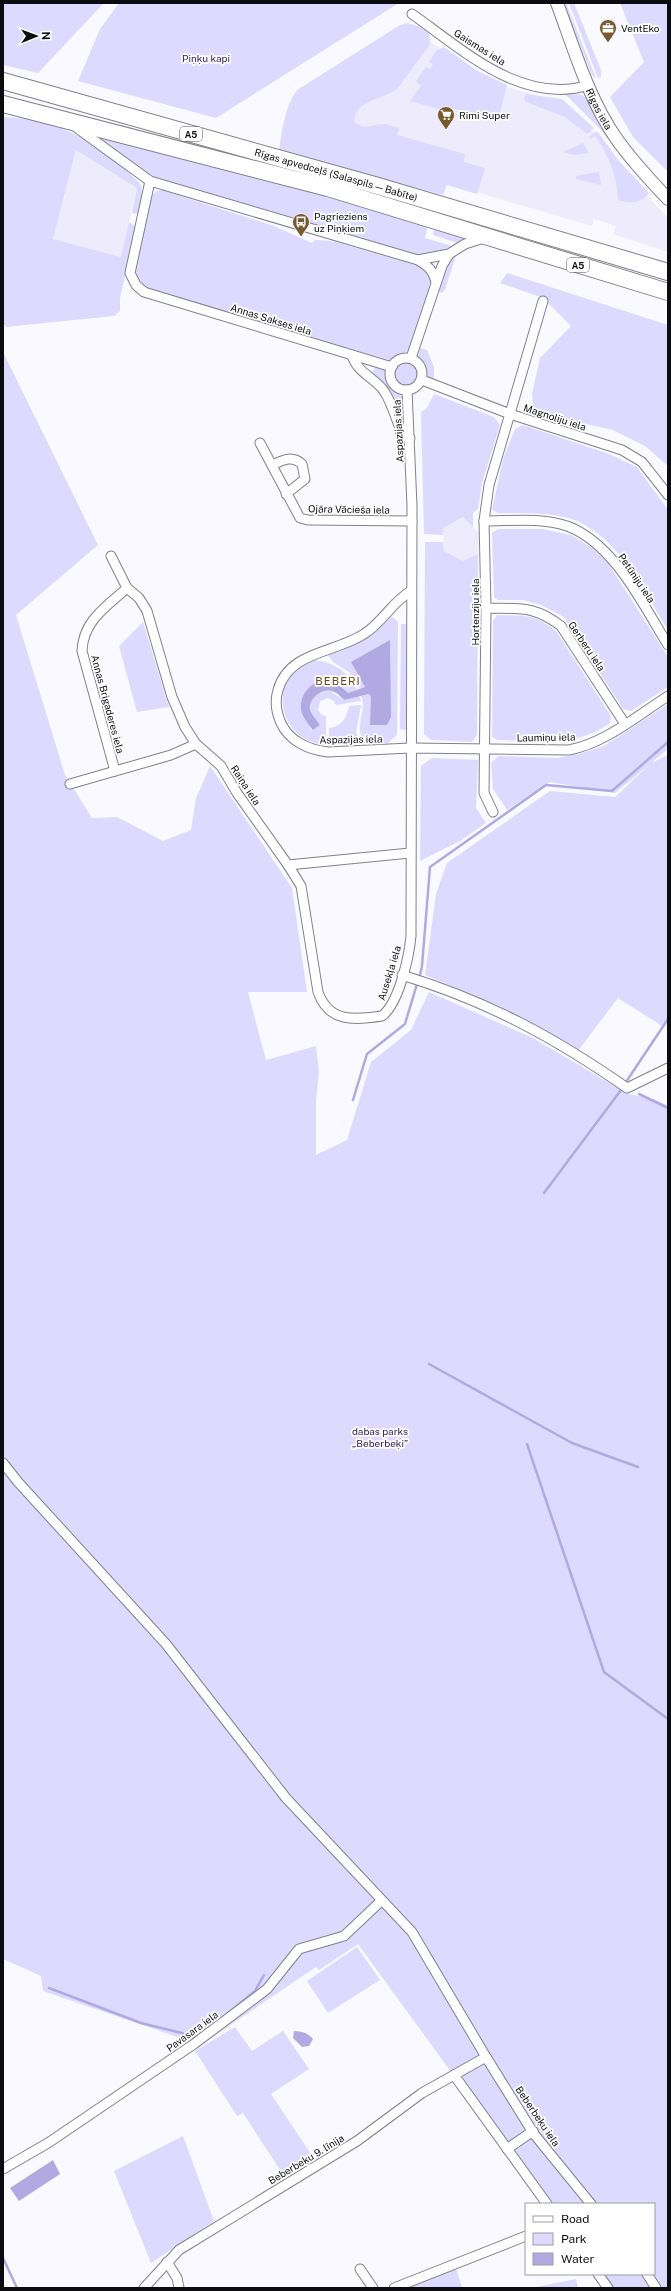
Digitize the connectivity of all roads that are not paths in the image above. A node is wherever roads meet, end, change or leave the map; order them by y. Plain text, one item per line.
1 (557, 3) edge
2 (412, 14) dead end
3 (3, 81) edge
4 (588, 84) junction
5 (3, 104) edge
6 (67, 121) junction
7 (150, 181) junction
8 (668, 199) edge
9 (489, 237) junction
10 (449, 254) junction
11 (418, 260) junction
12 (668, 272) edge
13 (436, 282) junction
14 (668, 292) edge
15 (543, 301) dead end
16 (352, 355) junction
17 (411, 358) junction
18 (392, 367) junction
19 (422, 380) junction
20 (407, 390) junction
21 (510, 414) junction
22 (410, 438) junction
23 (260, 443) dead end
24 (272, 465) junction
25 (286, 494) junction
26 (668, 495) edge
27 (412, 521) junction
28 (484, 521) junction
29 (111, 556) dead end
30 (127, 588) junction
31 (411, 591) junction
32 (486, 608) junction
33 (668, 645) edge
34 (668, 696) edge
35 (625, 724) junction
36 (196, 744) junction
37 (410, 748) junction
38 (484, 749) junction
39 (115, 771) junction
40 (70, 784) dead end
41 (493, 812) dead end
42 (410, 853) junction
43 (288, 865) junction
44 (402, 975) junction
45 (668, 1068) edge
46 (3, 1463) edge
47 (381, 1901) junction
48 (486, 2057) junction
49 (454, 2075) junction
50 (533, 2131) junction
51 (507, 2149) junction
52 (3, 2169) edge
53 (546, 2203) edge
54 (590, 2203) edge
55 (525, 2236) edge
56 (167, 2262) junction
57 (360, 2269) dead end
58 (599, 2275) edge
59 (648, 2275) edge
60 (144, 2288) edge
61 (179, 2288) edge
62 (373, 2288) edge
63 (394, 2288) edge
64 (608, 2288) edge
65 (656, 2288) edge

1 - 4 main road, Rīgas iela
2 - 4 street, Gaismas iela
3 - 12 highway, Rīgas apvedceļš (Salaspils — Babīte) / A5
4 - 8 main road, Rīgas iela
5 - 6 highway, Rīgas apvedceļš (Salaspils — Babīte) / A5
6 - 7 street
6 - 9 highway, Rīgas apvedceļš (Salaspils — Babīte) / A5
7 - 11 street
7 - 16 street, Annas Sakses iela
9 - 10 street
9 - 14 highway, Rīgas apvedceļš (Salaspils — Babīte) / A5
10 - 11 street
10 - 13 street
11 - 13 street
13 - 17 street
15 - 21 street, Hortenziju iela
16 - 18 street, Annas Sakses iela
16 - 22 street
17 - 18 street
17 - 19 street
18 - 20 street
19 - 20 street
19 - 21 street, Magnoliju iela
20 - 22 street, Aspazijas iela
21 - 26 street, Magnoliju iela
21 - 28 street, Hortenziju iela
22 - 27 street, Aspazijas iela
23 - 24 street, Ojāra Vācieša iela
24 - 25 street, Ojāra Vācieša iela
24 - 25 street
25 - 27 street, Ojāra Vācieša iela
27 - 31 street, Aspazijas iela
28 - 32 street, Hortenziju iela
28 - 33 street, Petūniju iela
29 - 30 street
30 - 36 street, Raiņa iela
30 - 39 street, Annas Brigaderes iela
31 - 37 street, Aspazijas iela
31 - 37 street, Aspazijas iela
32 - 35 street, Gerberu iela
32 - 38 street, Hortenziju iela
34 - 35 street, Laumiņu iela
35 - 38 street, Laumiņu iela
36 - 39 street
36 - 43 street, Raiņa iela
37 - 38 street, Laumiņu iela
37 - 42 street, Ausekļa iela
38 - 41 street, Hortenziju iela
39 - 40 street
42 - 43 street
42 - 44 street, Ausekļa iela
43 - 44 street, Ausekļa iela
44 - 45 street
46 - 47 street, Beberbeķu iela
47 - 48 street, Beberbeķu iela
47 - 52 street, Pavasara iela
48 - 49 street, Beberbeķu 9. līnija
48 - 50 street, Beberbeķu iela
49 - 51 street
49 - 56 street, Beberbeķu 9. līnija
50 - 51 street
50 - 54 street, Beberbeķu iela
51 - 53 street
55 - 63 street
56 - 60 street, Beberbeķu 9. līnija
56 - 61 street
57 - 62 street
58 - 64 street
59 - 65 street

